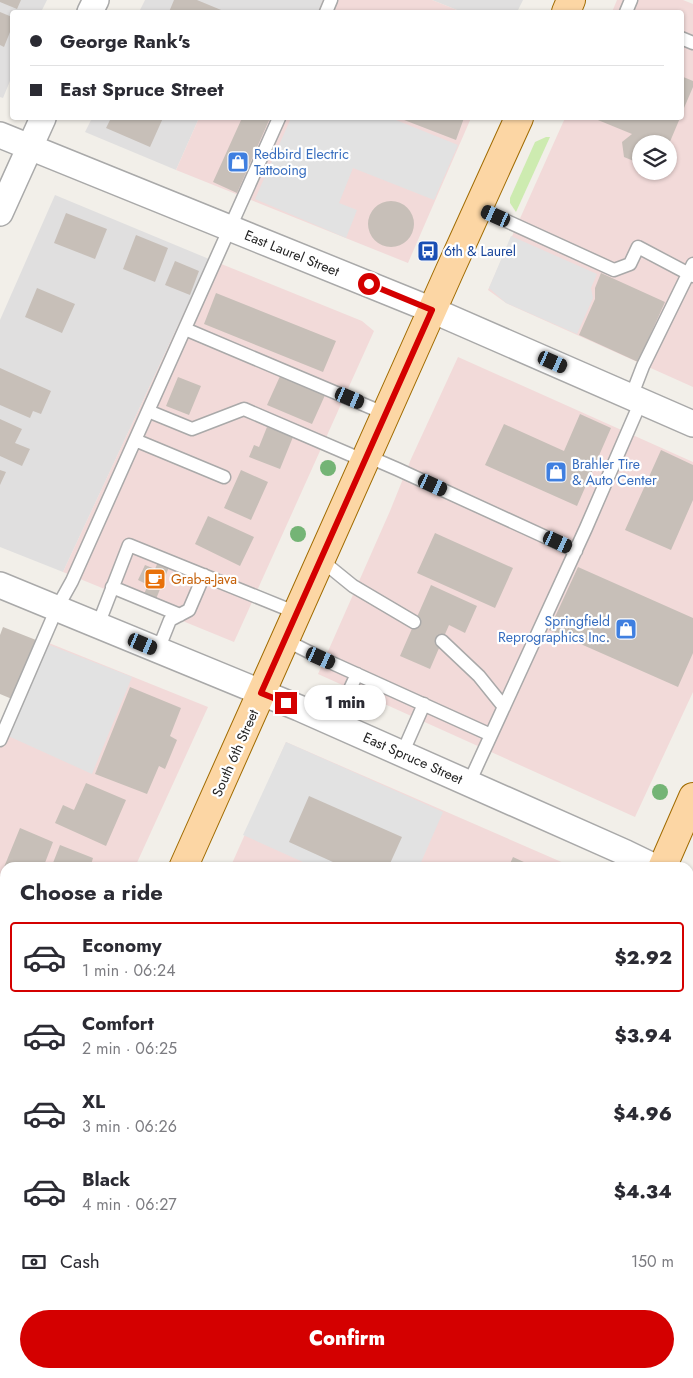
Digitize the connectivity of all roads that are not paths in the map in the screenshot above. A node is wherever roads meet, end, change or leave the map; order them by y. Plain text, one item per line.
1 (42, 120) edge
2 (278, 120) edge
3 (518, 120) edge
4 (0, 135) edge
5 (30, 147) junction
6 (478, 208) junction
7 (0, 213) edge
8 (231, 228) junction
9 (691, 271) edge
10 (432, 310) junction
11 (185, 329) junction
12 (636, 399) junction
13 (148, 411) junction
14 (386, 414) junction
15 (693, 424) edge
16 (135, 440) junction
17 (366, 459) junction
18 (224, 476) dead end
19 (576, 551) junction
20 (321, 560) junction
21 (204, 575) junction
22 (0, 585) edge
23 (112, 587) junction
24 (57, 608) junction
25 (297, 613) junction
26 (180, 615) junction
27 (414, 622) dead end
28 (98, 624) junction
29 (286, 640) junction
30 (442, 641) dead end
31 (158, 650) junction
32 (357, 674) junction
33 (261, 693) junction
34 (424, 704) junction
35 (504, 707) junction
36 (334, 724) junction
37 (492, 735) junction
38 (0, 740) edge
39 (402, 754) junction
40 (469, 783) junction
41 (693, 797) edge
42 (186, 862) edge
43 (645, 862) edge
44 (665, 862) edge

1 - 5 street
2 - 8 lane
3 - 6 main road, South 6th Street
4 - 5 street, East Laurel Street
5 - 7 street
5 - 8 street, East Laurel Street
6 - 9 lane
6 - 10 main road, South 6th Street
8 - 10 street, East Laurel Street
8 - 11 lane
9 - 12 lane
10 - 12 street, East Laurel Street
10 - 14 main road, South 6th Street
11 - 13 lane
11 - 14 lane
12 - 15 street, East Laurel Street
12 - 19 lane
13 - 16 lane
13 - 17 lane
14 - 17 main road, South 6th Street
16 - 18 lane
16 - 24 lane
17 - 19 lane
17 - 20 main road, South 6th Street
19 - 35 lane
20 - 25 main road, South 6th Street
20 - 27 lane
21 - 23 lane
21 - 25 lane
21 - 26 lane
22 - 24 street, East Spruce Street
23 - 26 lane
23 - 28 lane
24 - 28 street, East Spruce Street
24 - 38 lane
25 - 29 main road, South 6th Street
26 - 31 lane
28 - 31 street, East Spruce Street
29 - 32 lane
29 - 33 main road, South 6th Street
30 - 35 lane
31 - 33 street, East Spruce Street
32 - 34 lane
32 - 36 lane
33 - 36 street, East Spruce Street
33 - 42 main road, South 6th Street
34 - 37 lane
34 - 39 lane
35 - 37 lane
36 - 39 street, East Spruce Street
37 - 40 lane
39 - 40 street, East Spruce Street
40 - 43 street, East Spruce Street
41 - 44 main road

